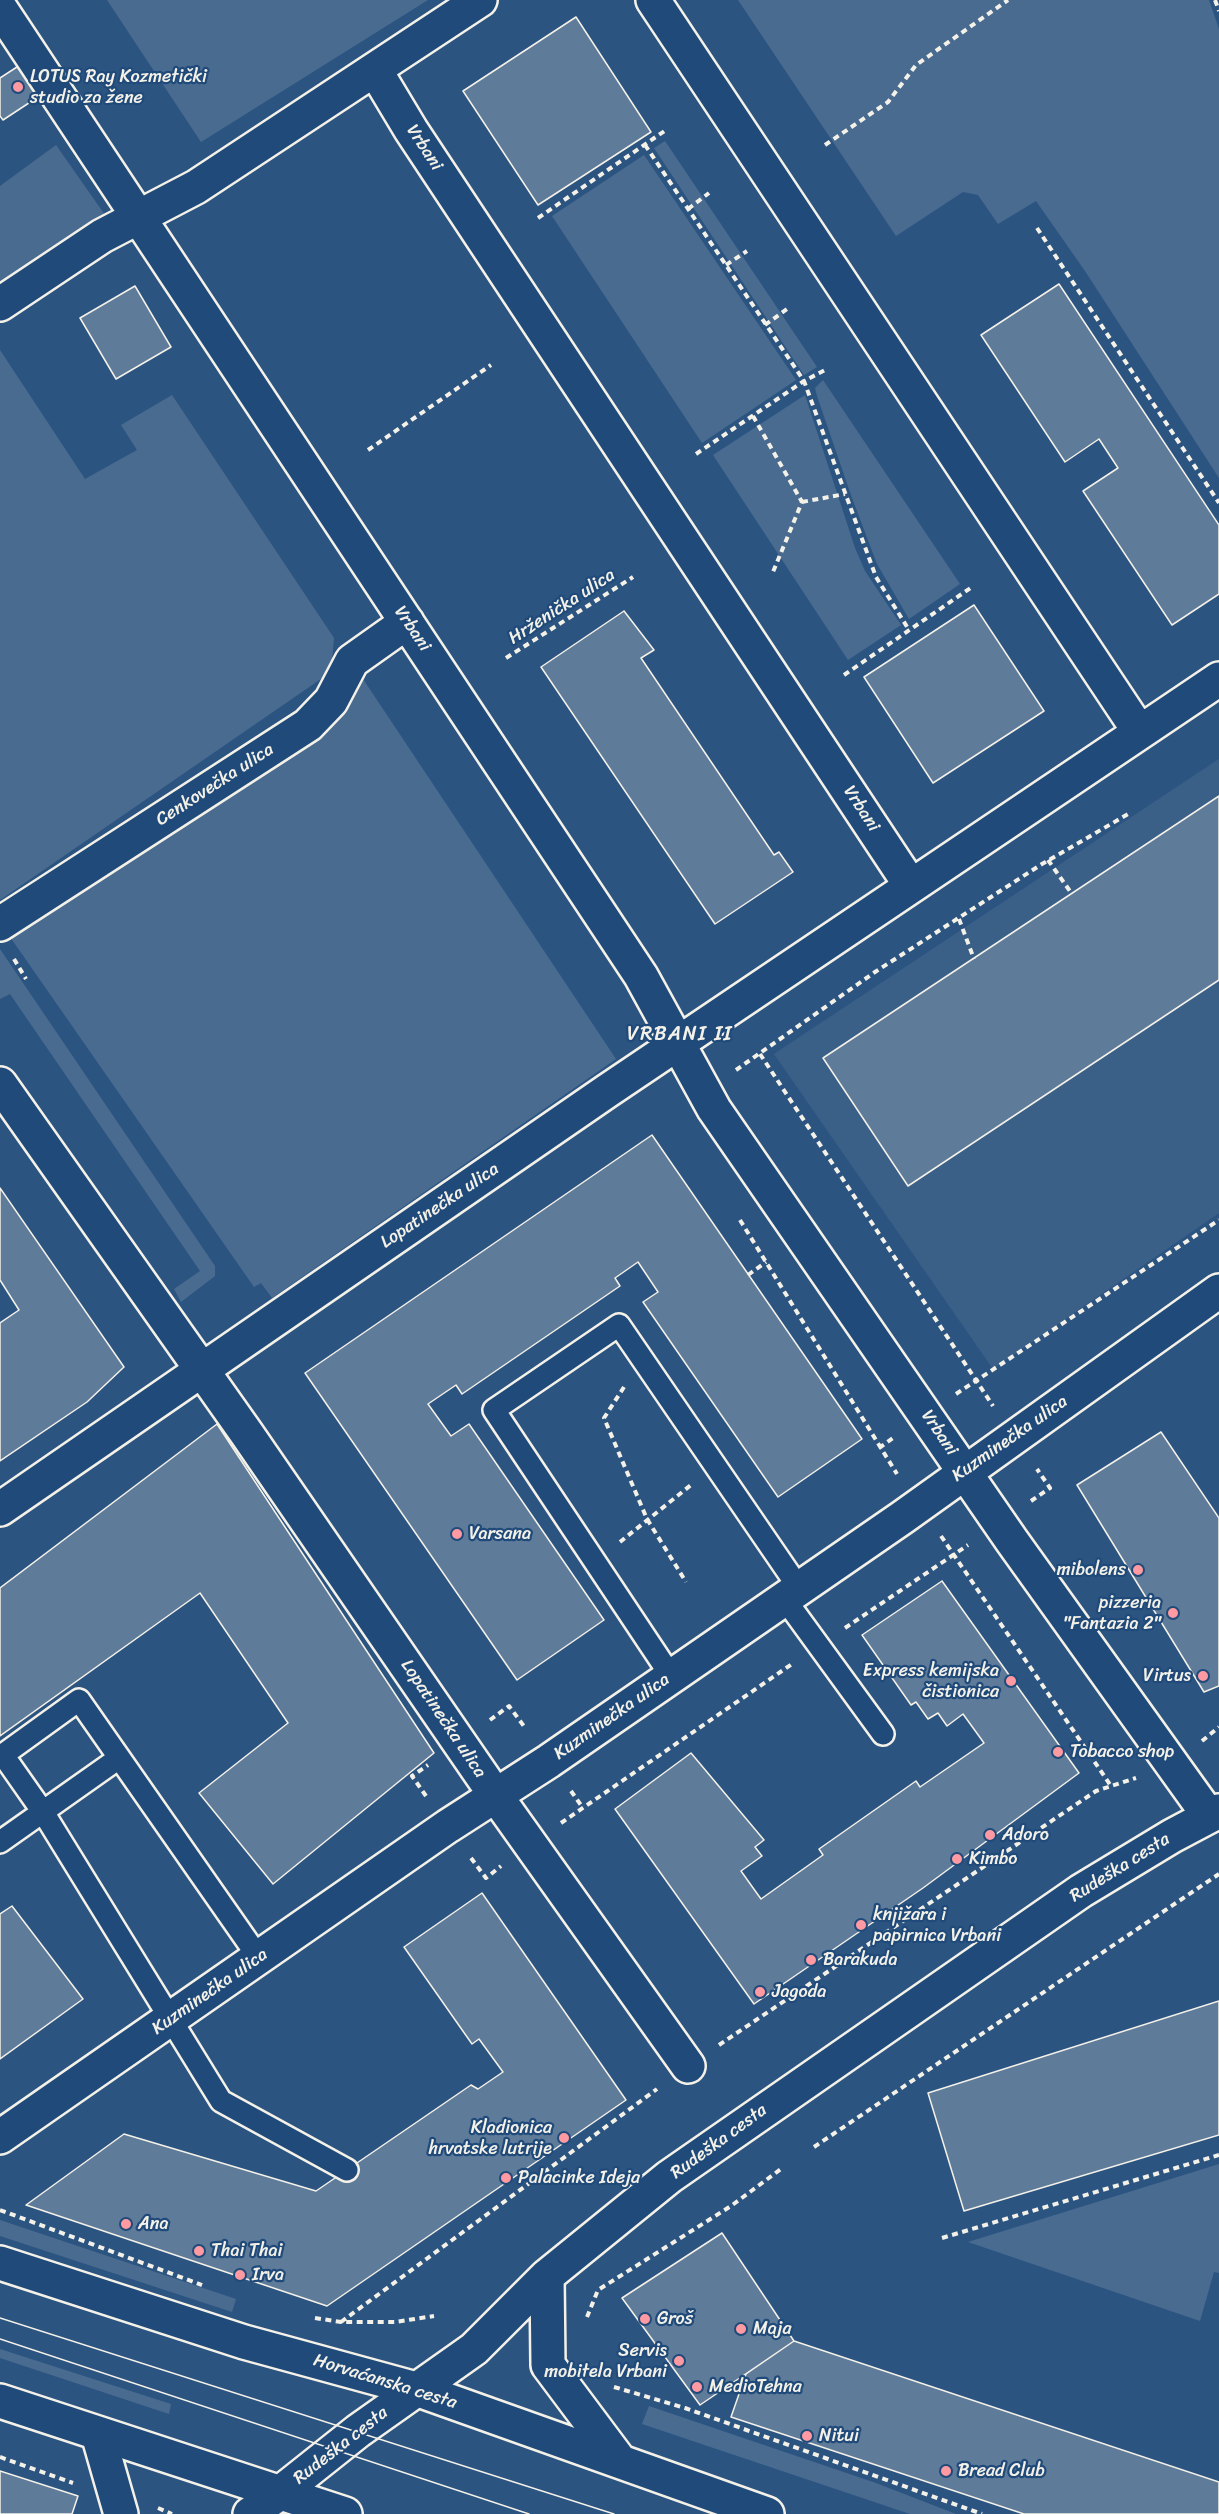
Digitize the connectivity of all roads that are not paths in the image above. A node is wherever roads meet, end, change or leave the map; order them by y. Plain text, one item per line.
1 (480, 0) edge
2 (653, 0) edge
3 (0, 8) edge
4 (375, 70) junction
5 (139, 219) junction
6 (0, 304) edge
7 (407, 622) junction
8 (1219, 679) edge
9 (1139, 731) junction
10 (912, 886) junction
11 (0, 924) edge
12 (679, 1043) junction
13 (0, 1084) edge
14 (1219, 1291) edge
15 (202, 1370) junction
16 (964, 1470) junction
17 (0, 1509) edge
18 (791, 1593) junction
19 (671, 1676) junction
20 (883, 1734) dead end
21 (1, 1756) edge
22 (119, 1758) junction
23 (496, 1796) junction
24 (43, 1812) junction
25 (1214, 1814) edge
26 (0, 1842) edge
27 (260, 1958) junction
28 (169, 2020) junction
29 (688, 2066) road end
30 (0, 2138) edge
31 (347, 2170) dead end
32 (0, 2263) edge
33 (547, 2277) junction
34 (416, 2389) junction
35 (0, 2401) edge
36 (98, 2434) junction
37 (619, 2460) junction
38 (280, 2493) junction
39 (121, 2514) edge
40 (250, 2514) edge
41 (345, 2514) edge
42 (767, 2514) edge

1 - 4 street
2 - 9 street
3 - 5 street, Vrbani
4 - 5 street
4 - 10 street, Vrbani
5 - 6 street
5 - 7 street, Vrbani
7 - 11 street, Cenkovečka ulica
7 - 12 street, Vrbani
8 - 9 street
9 - 10 street
10 - 12 street
12 - 15 street, Lopatinečka ulica
12 - 16 street, Vrbani
13 - 15 street, Lopatinečka ulica
14 - 16 street, Kuzminečka ulica
15 - 17 street, Lopatinečka ulica
15 - 23 street, Lopatinečka ulica
16 - 18 street, Kuzminečka ulica
16 - 25 street, Vrbani
18 - 19 street, Kuzminečka ulica
18 - 19 lane
18 - 20 lane
19 - 23 street, Kuzminečka ulica
21 - 22 lane
21 - 24 lane
22 - 24 lane
22 - 27 lane
23 - 27 street, Kuzminečka ulica
23 - 29 street, Lopatinečka ulica
24 - 26 lane
24 - 28 lane
25 - 33 street, Rudeška cesta
27 - 28 street, Kuzminečka ulica
28 - 30 street, Kuzminečka ulica
28 - 31 lane
32 - 34 street, Horvaćanska cesta
33 - 34 street, Rudeška cesta
33 - 37 street
34 - 37 street, Horvaćanska cesta
34 - 38 street, Rudeška cesta
35 - 36 street
36 - 38 street
36 - 39 street
37 - 42 street, Horvaćanska cesta
38 - 40 street, Rudeška cesta
38 - 41 street

